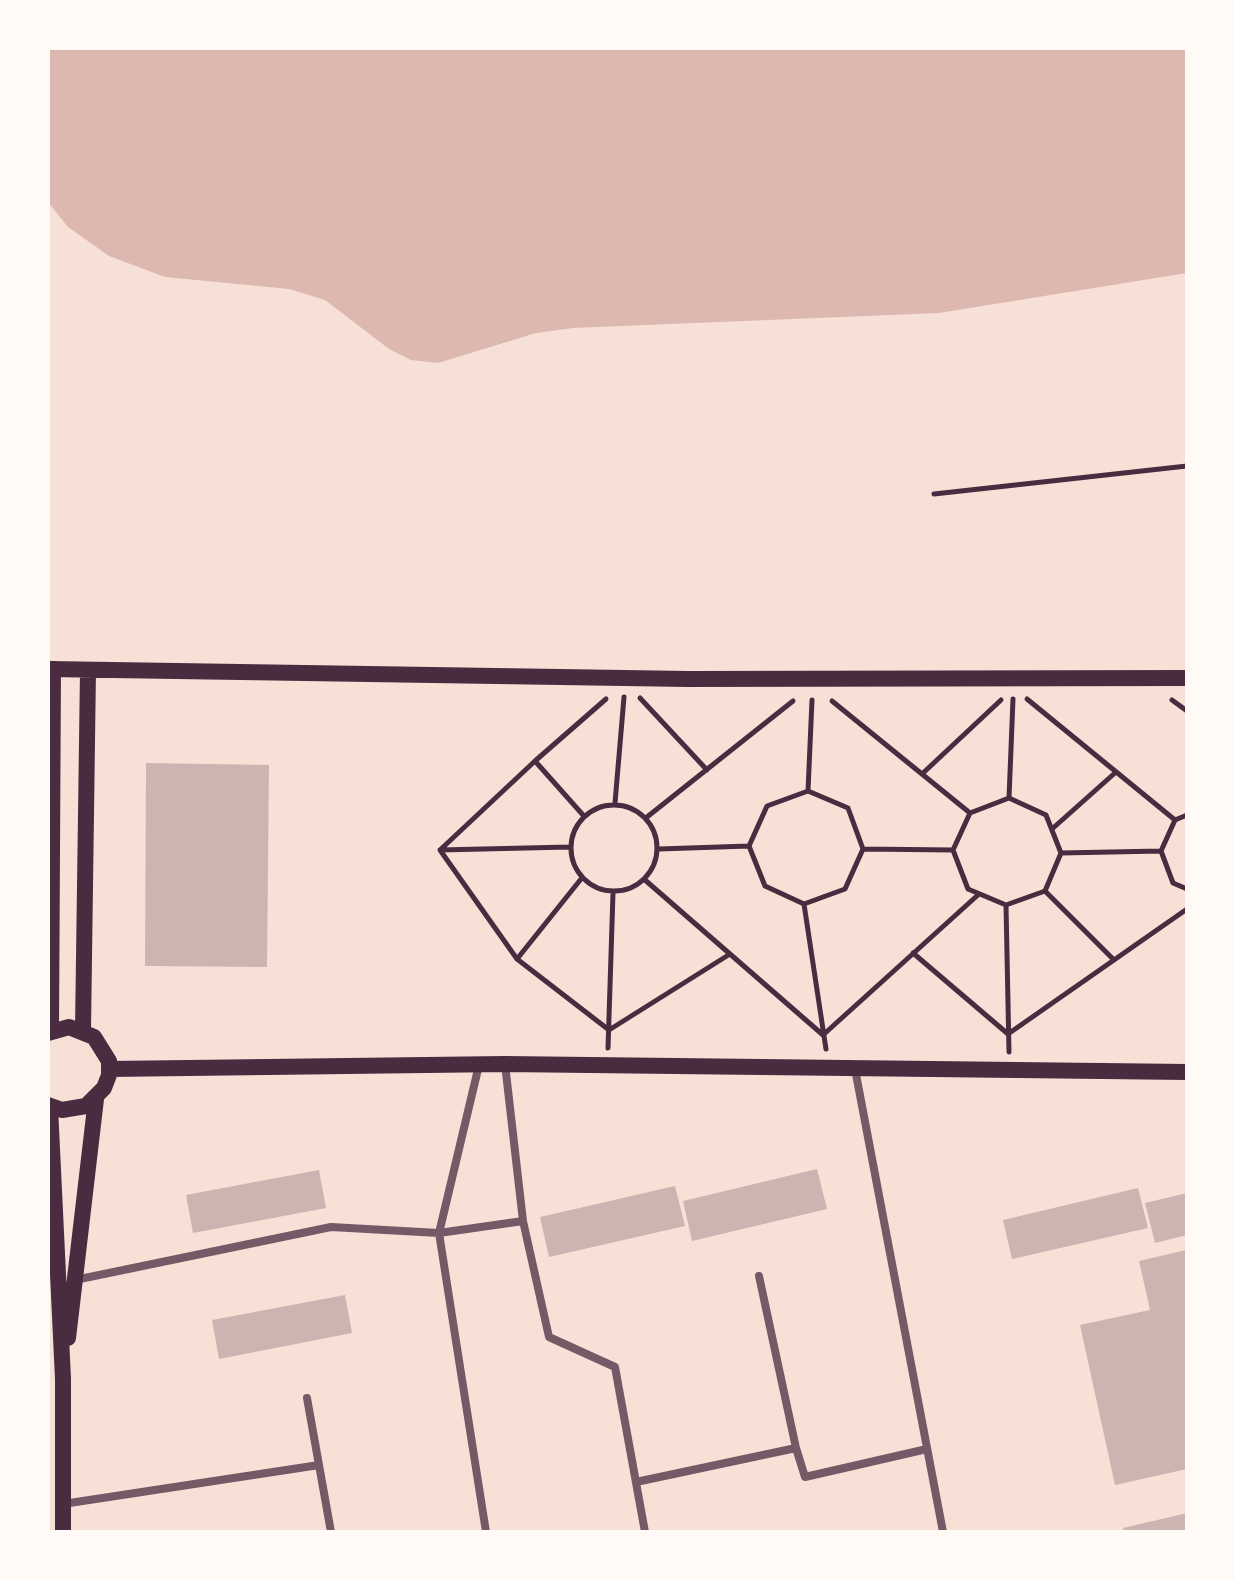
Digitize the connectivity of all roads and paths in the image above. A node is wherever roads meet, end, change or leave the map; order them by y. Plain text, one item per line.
1 (1187, 466) edge
2 (934, 494) dead end
3 (50, 669) edge
4 (88, 670) junction
5 (1187, 678) edge
6 (625, 683) dead end
7 (812, 685) dead end
8 (1013, 688) junction
9 (614, 693) dead end
10 (635, 694) dead end
11 (800, 695) dead end
12 (824, 695) dead end
13 (1168, 697) dead end
14 (1187, 711) edge
15 (535, 761) junction
16 (707, 770) junction
17 (1116, 772) junction
18 (922, 774) junction
19 (808, 791) junction
20 (1009, 798) junction
21 (615, 803) junction
22 (970, 813) junction
23 (583, 815) junction
24 (1187, 815) edge
25 (647, 817) junction
26 (1175, 820) junction
27 (1052, 829) junction
28 (749, 846) junction
29 (569, 847) junction
30 (659, 849) junction
31 (863, 849) junction
32 (440, 850) junction
33 (953, 850) junction
34 (1161, 851) junction
35 (1061, 853) junction
36 (581, 879) junction
37 (645, 880) junction
38 (1187, 889) edge
39 (1045, 891) junction
40 (613, 893) junction
41 (979, 894) junction
42 (804, 904) junction
43 (1006, 905) junction
44 (1187, 909) edge
45 (913, 953) junction
46 (730, 954) junction
47 (517, 959) junction
48 (1114, 960) junction
49 (83, 1030) junction
50 (609, 1030) junction
51 (50, 1032) edge
52 (1008, 1034) junction
53 (823, 1035) junction
54 (479, 1064) junction
55 (505, 1064) junction
56 (608, 1065) junction
57 (828, 1067) junction
58 (855, 1067) junction
59 (109, 1069) junction
60 (1009, 1071) junction
61 (1187, 1072) edge
62 (96, 1099) junction
63 (49, 1106) edge
64 (523, 1221) junction
65 (439, 1233) junction
66 (52, 1262) edge
67 (759, 1276) dead end
68 (75, 1280) junction
69 (56, 1381) edge
70 (307, 1398) dead end
71 (796, 1448) junction
72 (927, 1449) junction
73 (319, 1465) junction
74 (636, 1482) junction
75 (63, 1504) junction
76 (63, 1532) edge
77 (331, 1532) edge
78 (486, 1532) edge
79 (645, 1532) edge
80 (943, 1532) edge

1 - 2 path
3 - 4 main road
3 - 51 main road
4 - 5 main road
4 - 49 main road
6 - 21 path
7 - 19 path
8 - 17 path
8 - 18 path
8 - 20 path
9 - 15 path
10 - 16 path
11 - 16 path
12 - 18 path
13 - 14 path
15 - 23 path
15 - 32 path
16 - 25 path
17 - 26 path
17 - 27 path
18 - 22 path
19 - 28 path
19 - 31 path
20 - 22 path
20 - 27 path
21 - 23 path
21 - 25 path
22 - 33 path
23 - 29 path
24 - 26 path
25 - 30 path
26 - 34 path
27 - 35 path
28 - 30 path
28 - 42 path
29 - 32 path
29 - 36 path
30 - 37 path
31 - 33 path
31 - 42 path
32 - 47 path
33 - 41 path
34 - 35 path
34 - 38 path
35 - 39 path
36 - 40 path
36 - 47 path
37 - 40 path
37 - 46 path
39 - 43 path
39 - 48 path
40 - 50 path
41 - 43 path
41 - 45 path
42 - 53 path
43 - 52 path
44 - 48 path
45 - 52 path
45 - 53 path
46 - 50 path
46 - 53 path
47 - 50 path
48 - 52 path
49 - 51 main road
49 - 59 main road
50 - 56 path
52 - 60 path
53 - 57 path
54 - 55 main road
54 - 59 main road
54 - 65 street
55 - 56 main road
55 - 64 street
56 - 57 main road
57 - 58 main road
58 - 60 main road
58 - 72 street
59 - 62 main road
60 - 61 main road
62 - 63 main road
62 - 68 main road
63 - 66 main road
64 - 65 street
64 - 74 street
65 - 68 street
65 - 78 street
66 - 69 main road
67 - 71 street
68 - 69 main road
69 - 75 main road
70 - 73 street
71 - 72 street
71 - 74 street
72 - 80 street
73 - 75 street
73 - 77 street
74 - 79 street
75 - 76 main road

